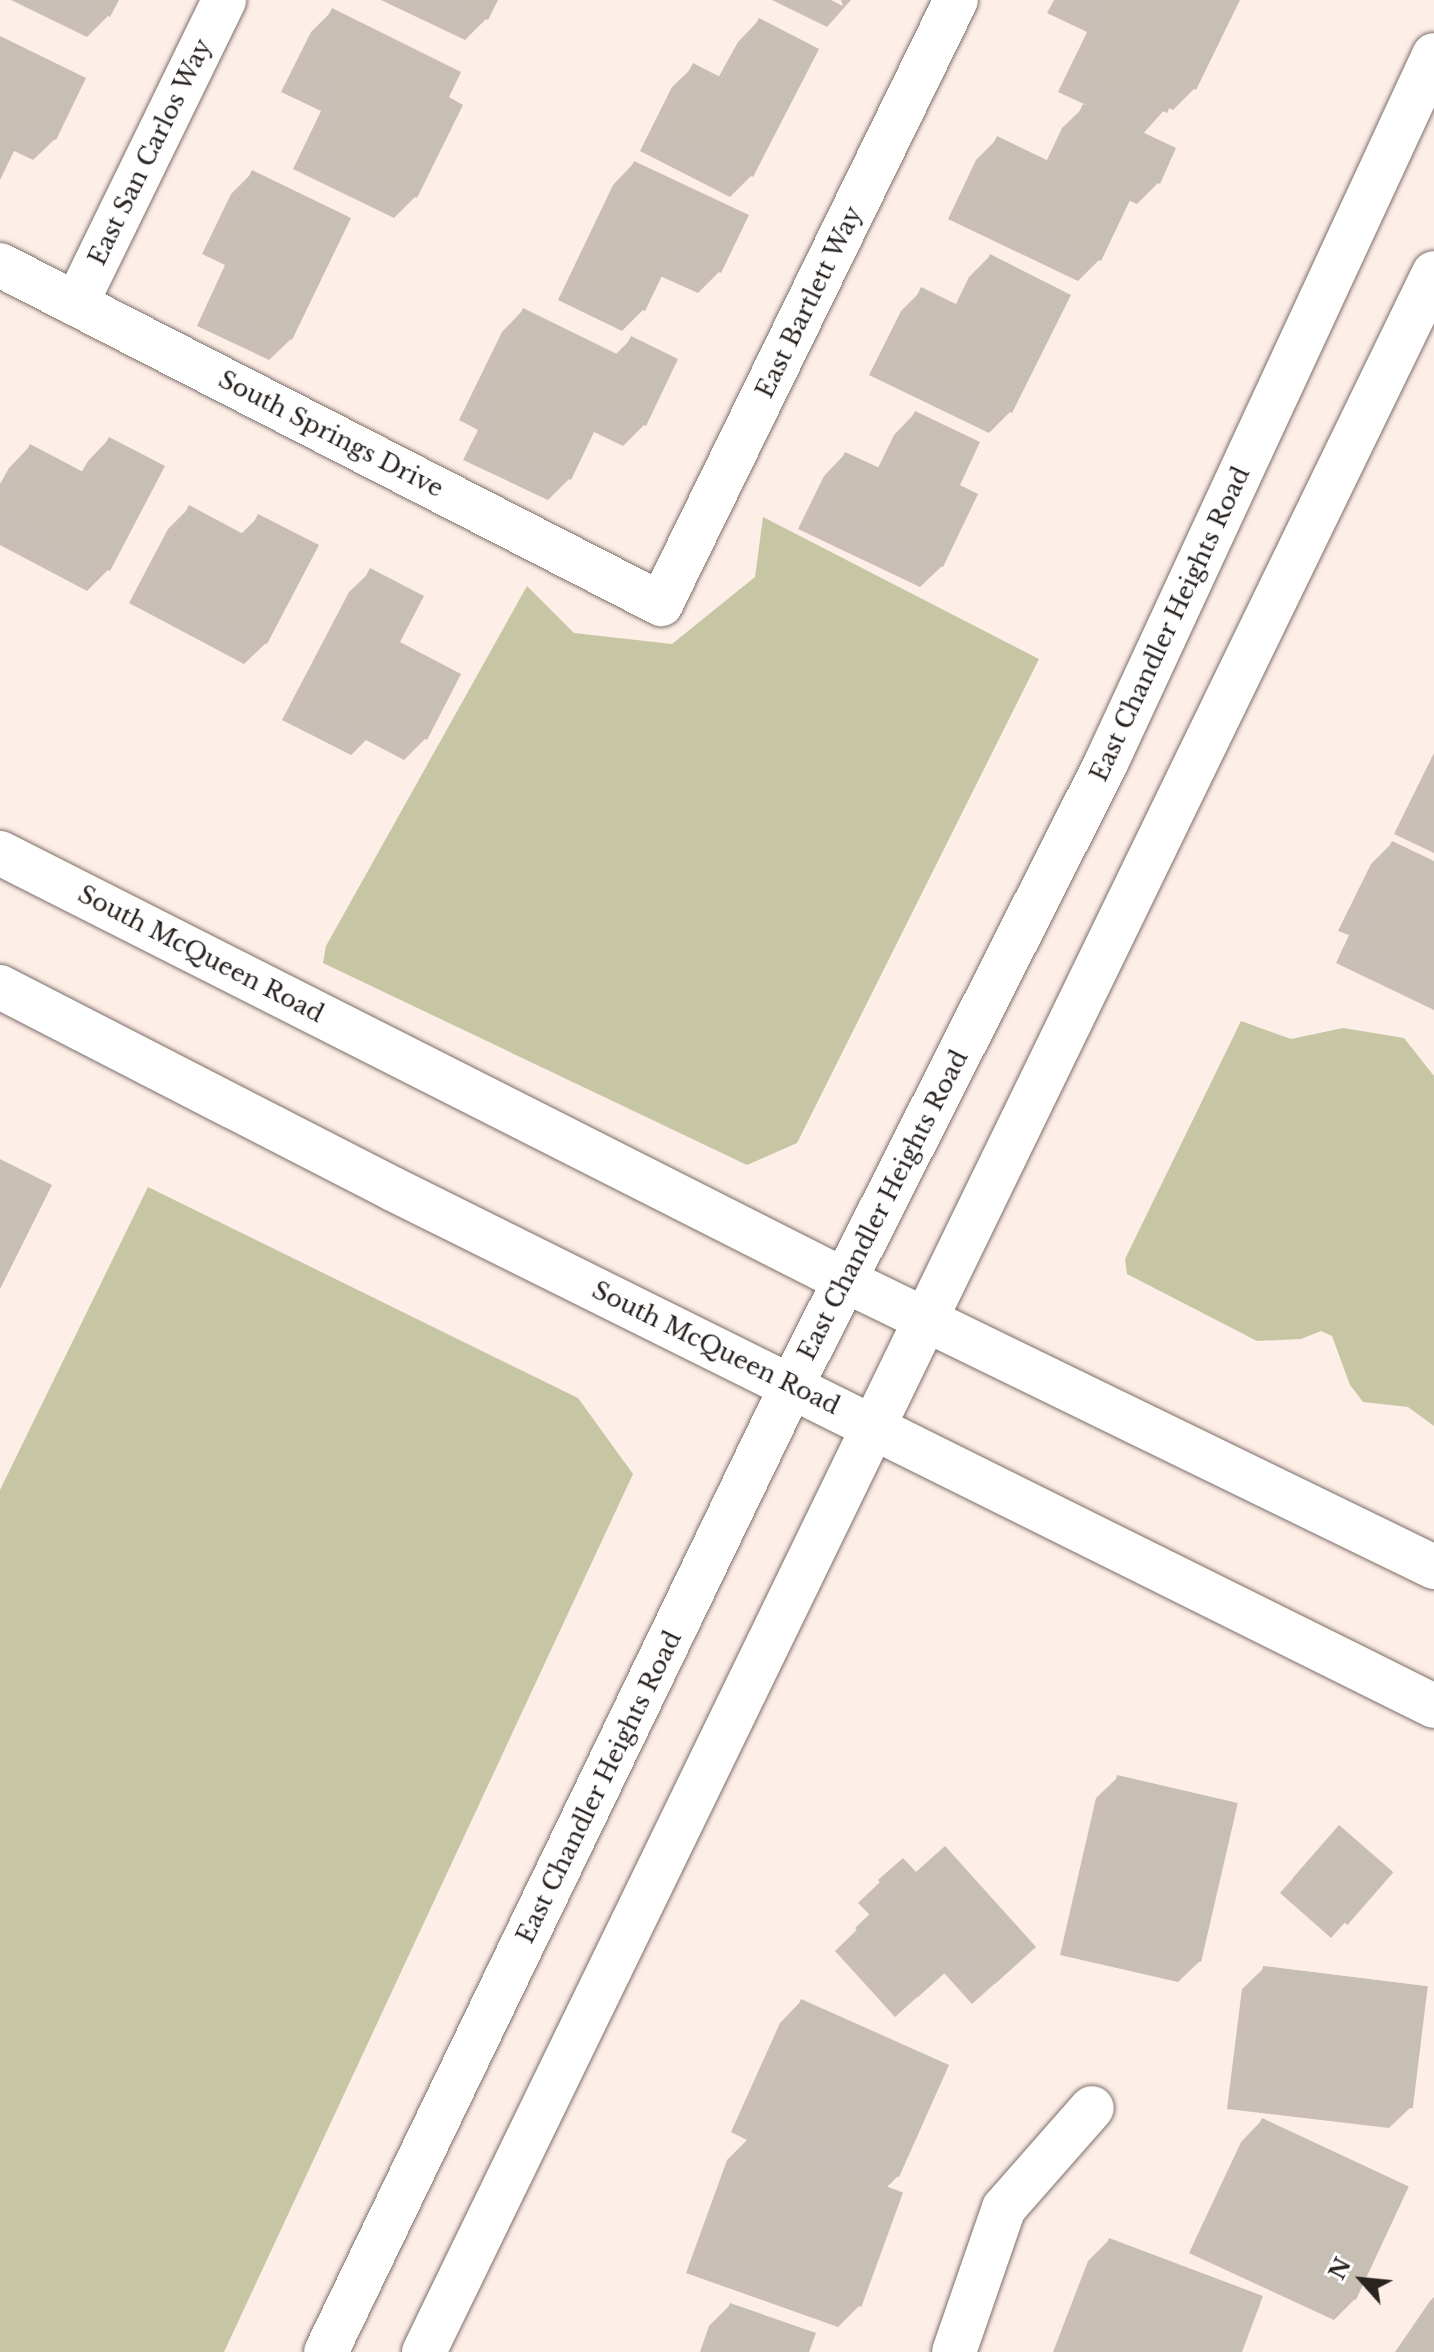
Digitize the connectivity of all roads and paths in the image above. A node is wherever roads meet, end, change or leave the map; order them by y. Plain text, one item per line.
1 (224, 0) edge
2 (956, 0) edge
3 (1434, 55) edge
4 (0, 265) edge
5 (1434, 273) edge
6 (76, 304) junction
7 (661, 604) joint
8 (0, 853) edge
9 (0, 987) edge
10 (844, 1280) junction
11 (927, 1320) junction
12 (792, 1385) junction
13 (875, 1426) junction
14 (1434, 1567) edge
15 (1434, 1706) edge
16 (1092, 2108) dead end
17 (326, 2352) edge
18 (424, 2352) edge
19 (954, 2352) edge

1 - 6 main road, East San Carlos Way
2 - 7 main road, East Bartlett Way
3 - 10 main road, East Chandler Heights Road
4 - 6 main road, South Springs Drive
5 - 11 main road
6 - 7 main road, South Springs Drive
8 - 10 main road, South McQueen Road
9 - 12 main road, South McQueen Road
10 - 11 main road, South McQueen Road
10 - 12 main road, East Chandler Heights Road
11 - 13 main road
11 - 14 main road, South McQueen Road
12 - 13 main road, South McQueen Road
12 - 17 main road, East Chandler Heights Road
13 - 15 main road, South McQueen Road
13 - 18 main road
16 - 19 main road

